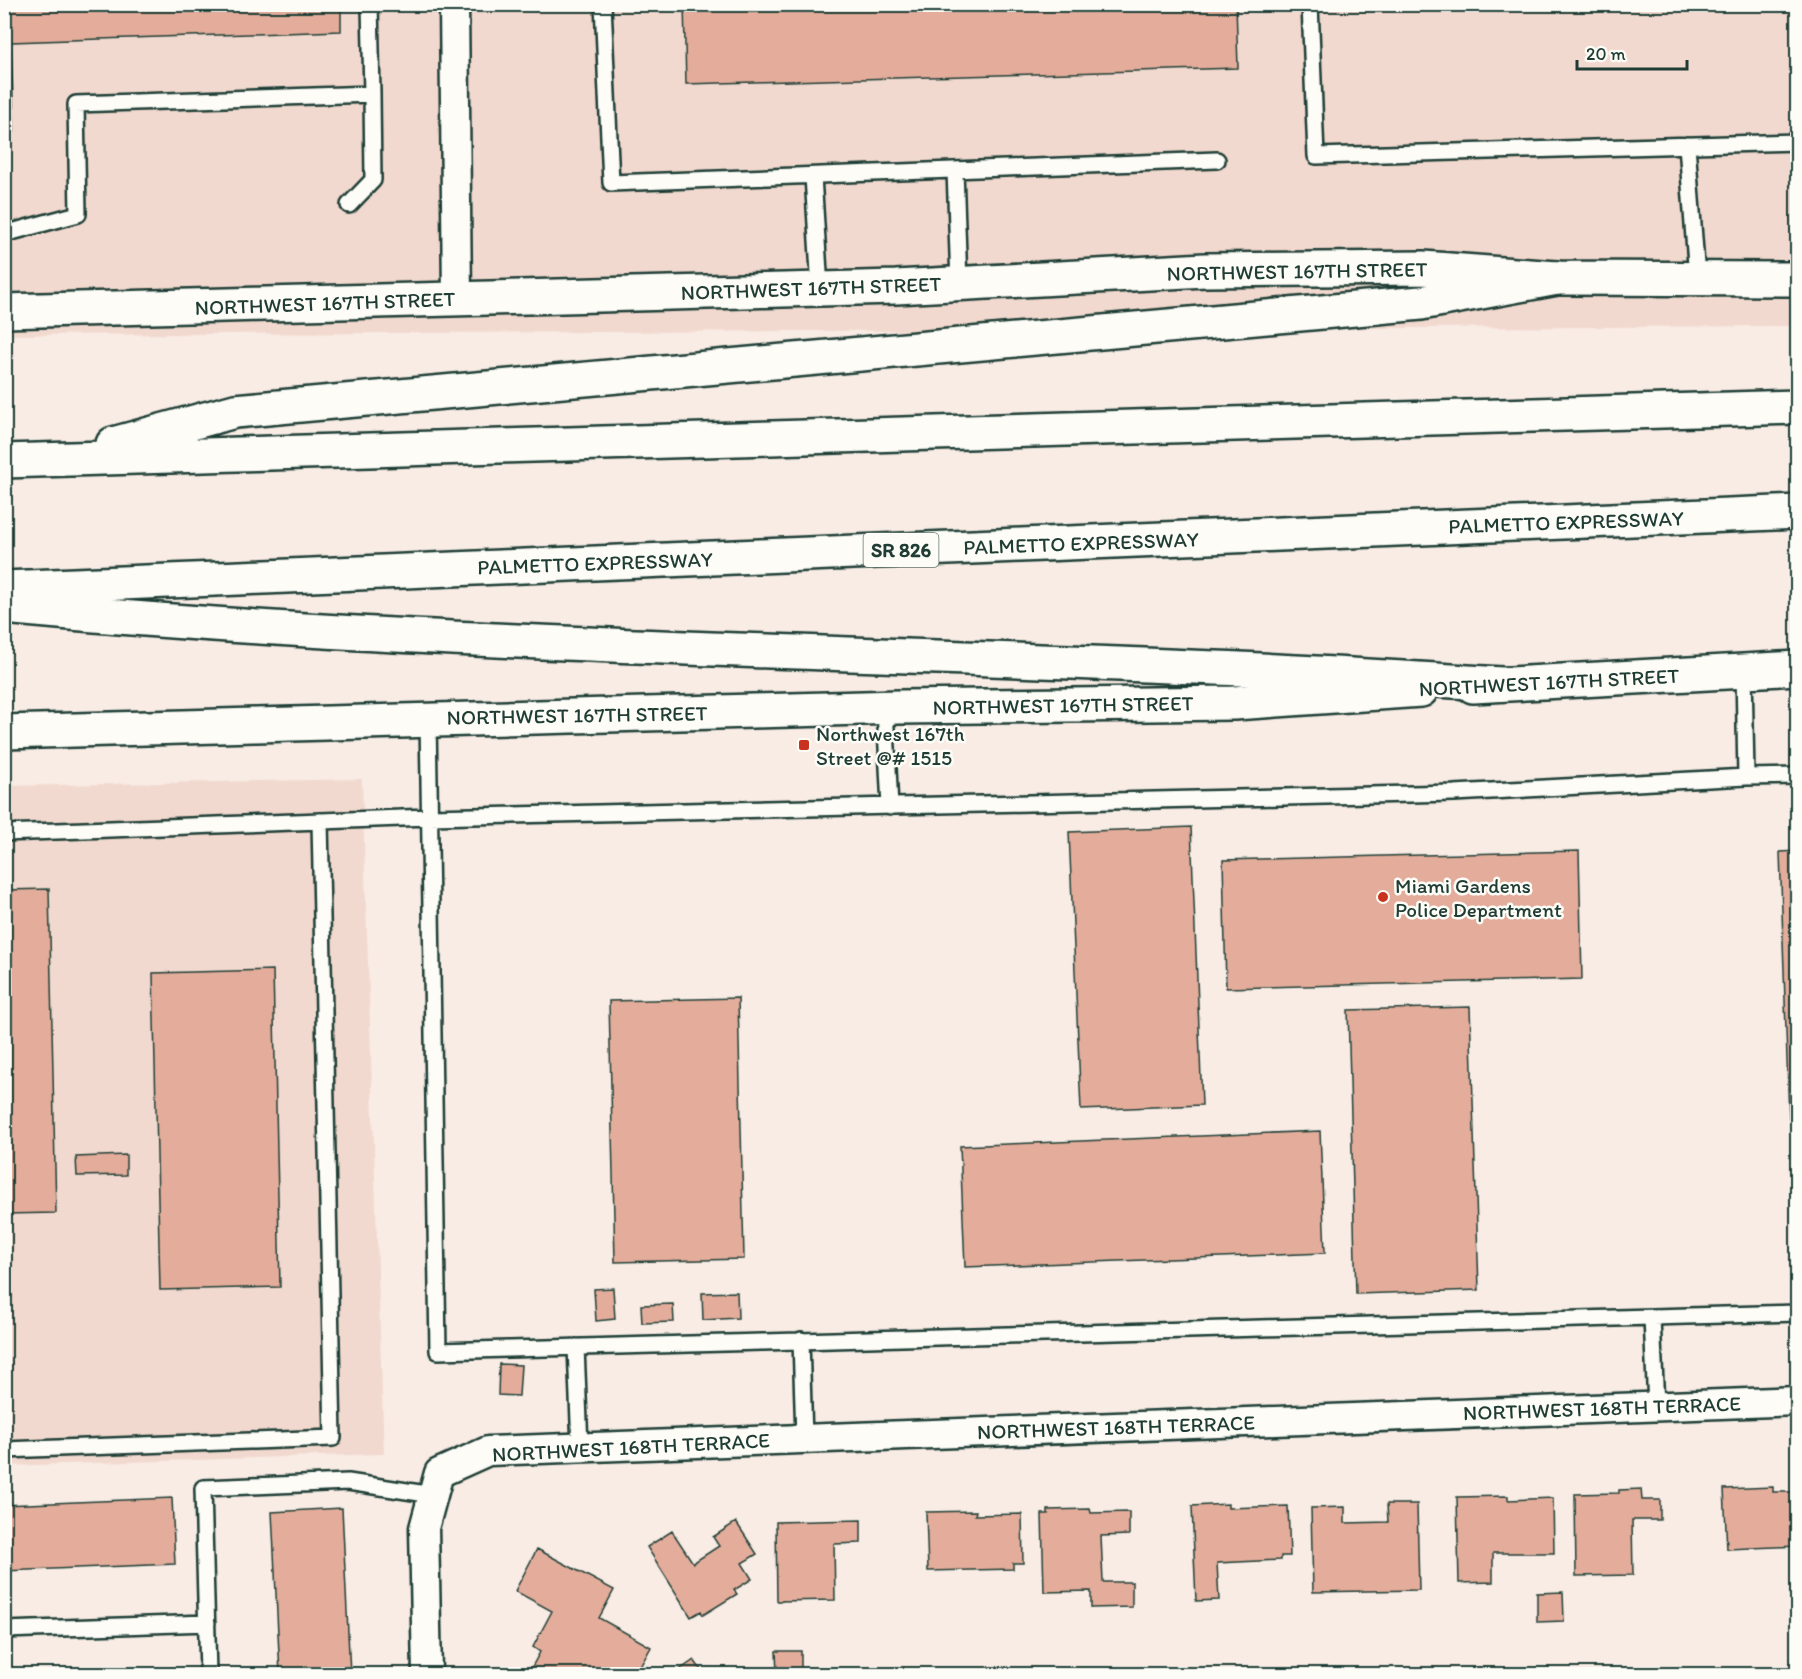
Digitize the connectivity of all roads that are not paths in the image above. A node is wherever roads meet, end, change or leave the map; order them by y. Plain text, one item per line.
1 (370, 4) edge
2 (454, 4) edge
3 (603, 4) edge
4 (1310, 4) edge
5 (372, 94) junction
6 (1797, 142) edge
7 (1687, 145) junction
8 (1217, 160) dead end
9 (955, 170) junction
10 (813, 176) junction
11 (349, 205) dead end
12 (4, 234) edge
13 (1557, 278) junction
14 (1697, 278) junction
15 (1797, 279) edge
16 (959, 283) junction
17 (820, 289) junction
18 (457, 299) junction
19 (4, 311) edge
20 (1797, 407) edge
21 (57, 459) junction
22 (4, 461) edge
23 (1797, 512) edge
24 (4, 588) edge
25 (4, 607) edge
26 (1797, 668) edge
27 (1744, 671) junction
28 (1502, 684) junction
29 (885, 708) junction
30 (428, 719) junction
31 (4, 732) edge
32 (1746, 777) junction
33 (1797, 777) edge
34 (890, 807) junction
35 (429, 817) junction
36 (320, 821) junction
37 (4, 833) edge
38 (1797, 1313) edge
39 (1653, 1318) junction
40 (801, 1340) junction
41 (576, 1347) junction
42 (1797, 1401) edge
43 (1656, 1406) junction
44 (804, 1439) junction
45 (580, 1448) junction
46 (4, 1450) edge
47 (436, 1484) junction
48 (207, 1623) junction
49 (4, 1630) edge
50 (208, 1674) edge
51 (428, 1674) edge

1 - 5 lane
2 - 18 street
3 - 10 lane
4 - 7 lane
5 - 11 lane
5 - 12 lane
6 - 7 lane
7 - 14 lane
8 - 9 lane
9 - 10 lane
9 - 16 lane
10 - 17 lane
13 - 14 main road, NORTHWEST 167TH STREET
13 - 16 main road, NORTHWEST 167TH STREET
13 - 21 main road
14 - 15 main road, NORTHWEST 167TH STREET
16 - 17 main road, NORTHWEST 167TH STREET
17 - 18 main road, NORTHWEST 167TH STREET
18 - 19 main road, NORTHWEST 167TH STREET
20 - 21 main road
21 - 22 main road
23 - 24 main road, PALMETTO EXPRESSWAY / SR 826
25 - 28 main road
26 - 27 main road, NORTHWEST 167TH STREET
27 - 28 main road, NORTHWEST 167TH STREET
27 - 32 lane
28 - 29 main road, NORTHWEST 167TH STREET
29 - 30 main road, NORTHWEST 167TH STREET
29 - 34 lane
30 - 31 main road, NORTHWEST 167TH STREET
30 - 35 lane
32 - 33 lane
32 - 34 lane
34 - 35 lane
35 - 36 lane
35 - 41 lane
36 - 37 lane
36 - 46 lane
38 - 39 lane
39 - 40 lane
39 - 43 lane
40 - 41 lane
40 - 44 lane
41 - 45 lane
42 - 43 street, NORTHWEST 168TH TERRACE
43 - 44 street, NORTHWEST 168TH TERRACE
44 - 45 street, NORTHWEST 168TH TERRACE
45 - 47 street, NORTHWEST 168TH TERRACE
47 - 48 lane
47 - 51 street
48 - 49 lane
48 - 50 lane

